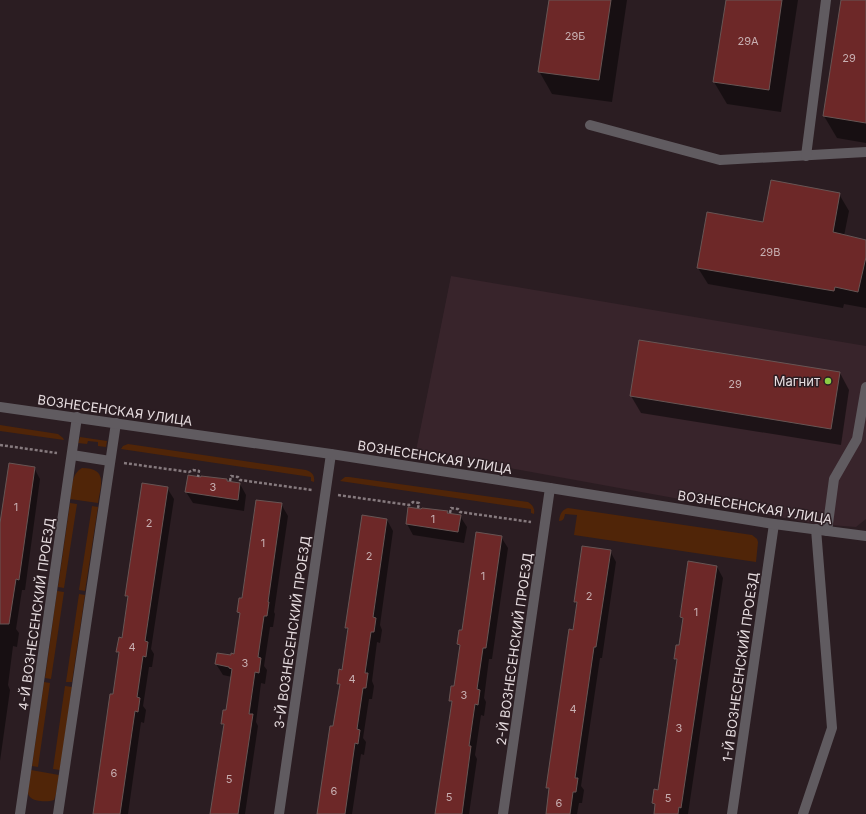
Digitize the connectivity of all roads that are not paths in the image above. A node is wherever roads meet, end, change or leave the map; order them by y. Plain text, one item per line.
1 (826, 0) edge
2 (590, 125) dead end
3 (866, 152) edge
4 (806, 156) junction
5 (866, 387) edge
6 (0, 407) edge
7 (77, 417) junction
8 (116, 423) junction
9 (331, 454) junction
10 (72, 455) junction
11 (110, 461) junction
12 (550, 488) junction
13 (774, 524) junction
14 (816, 529) junction
15 (827, 531) junction
16 (866, 536) edge
17 (20, 814) edge
18 (58, 814) edge
19 (279, 814) edge
20 (503, 814) edge
21 (732, 814) edge
22 (803, 814) edge

1 - 4 street
2 - 4 street
3 - 4 street
5 - 15 street
6 - 7 street, ВОЗНЕСЕНСКАЯ УЛИЦА
7 - 8 street, ВОЗНЕСЕНСКАЯ УЛИЦА
7 - 10 street, 4-Й ВОЗНЕСЕНСКИЙ ПРОЕЗД
8 - 9 street, ВОЗНЕСЕНСКАЯ УЛИЦА
8 - 11 street
9 - 12 street, ВОЗНЕСЕНСКАЯ УЛИЦА
9 - 19 street, 3-Й ВОЗНЕСЕНСКИЙ ПРОЕЗД
10 - 11 street
10 - 17 street, 4-Й ВОЗНЕСЕНСКИЙ ПРОЕЗД
11 - 18 street
12 - 13 street, ВОЗНЕСЕНСКАЯ УЛИЦА
12 - 20 street, 2-Й ВОЗНЕСЕНСКИЙ ПРОЕЗД
13 - 14 street, ВОЗНЕСЕНСКАЯ УЛИЦА
13 - 21 street, 1-Й ВОЗНЕСЕНСКИЙ ПРОЕЗД
14 - 15 street, ВОЗНЕСЕНСКАЯ УЛИЦА
14 - 22 street
15 - 16 street, ВОЗНЕСЕНСКАЯ УЛИЦА

